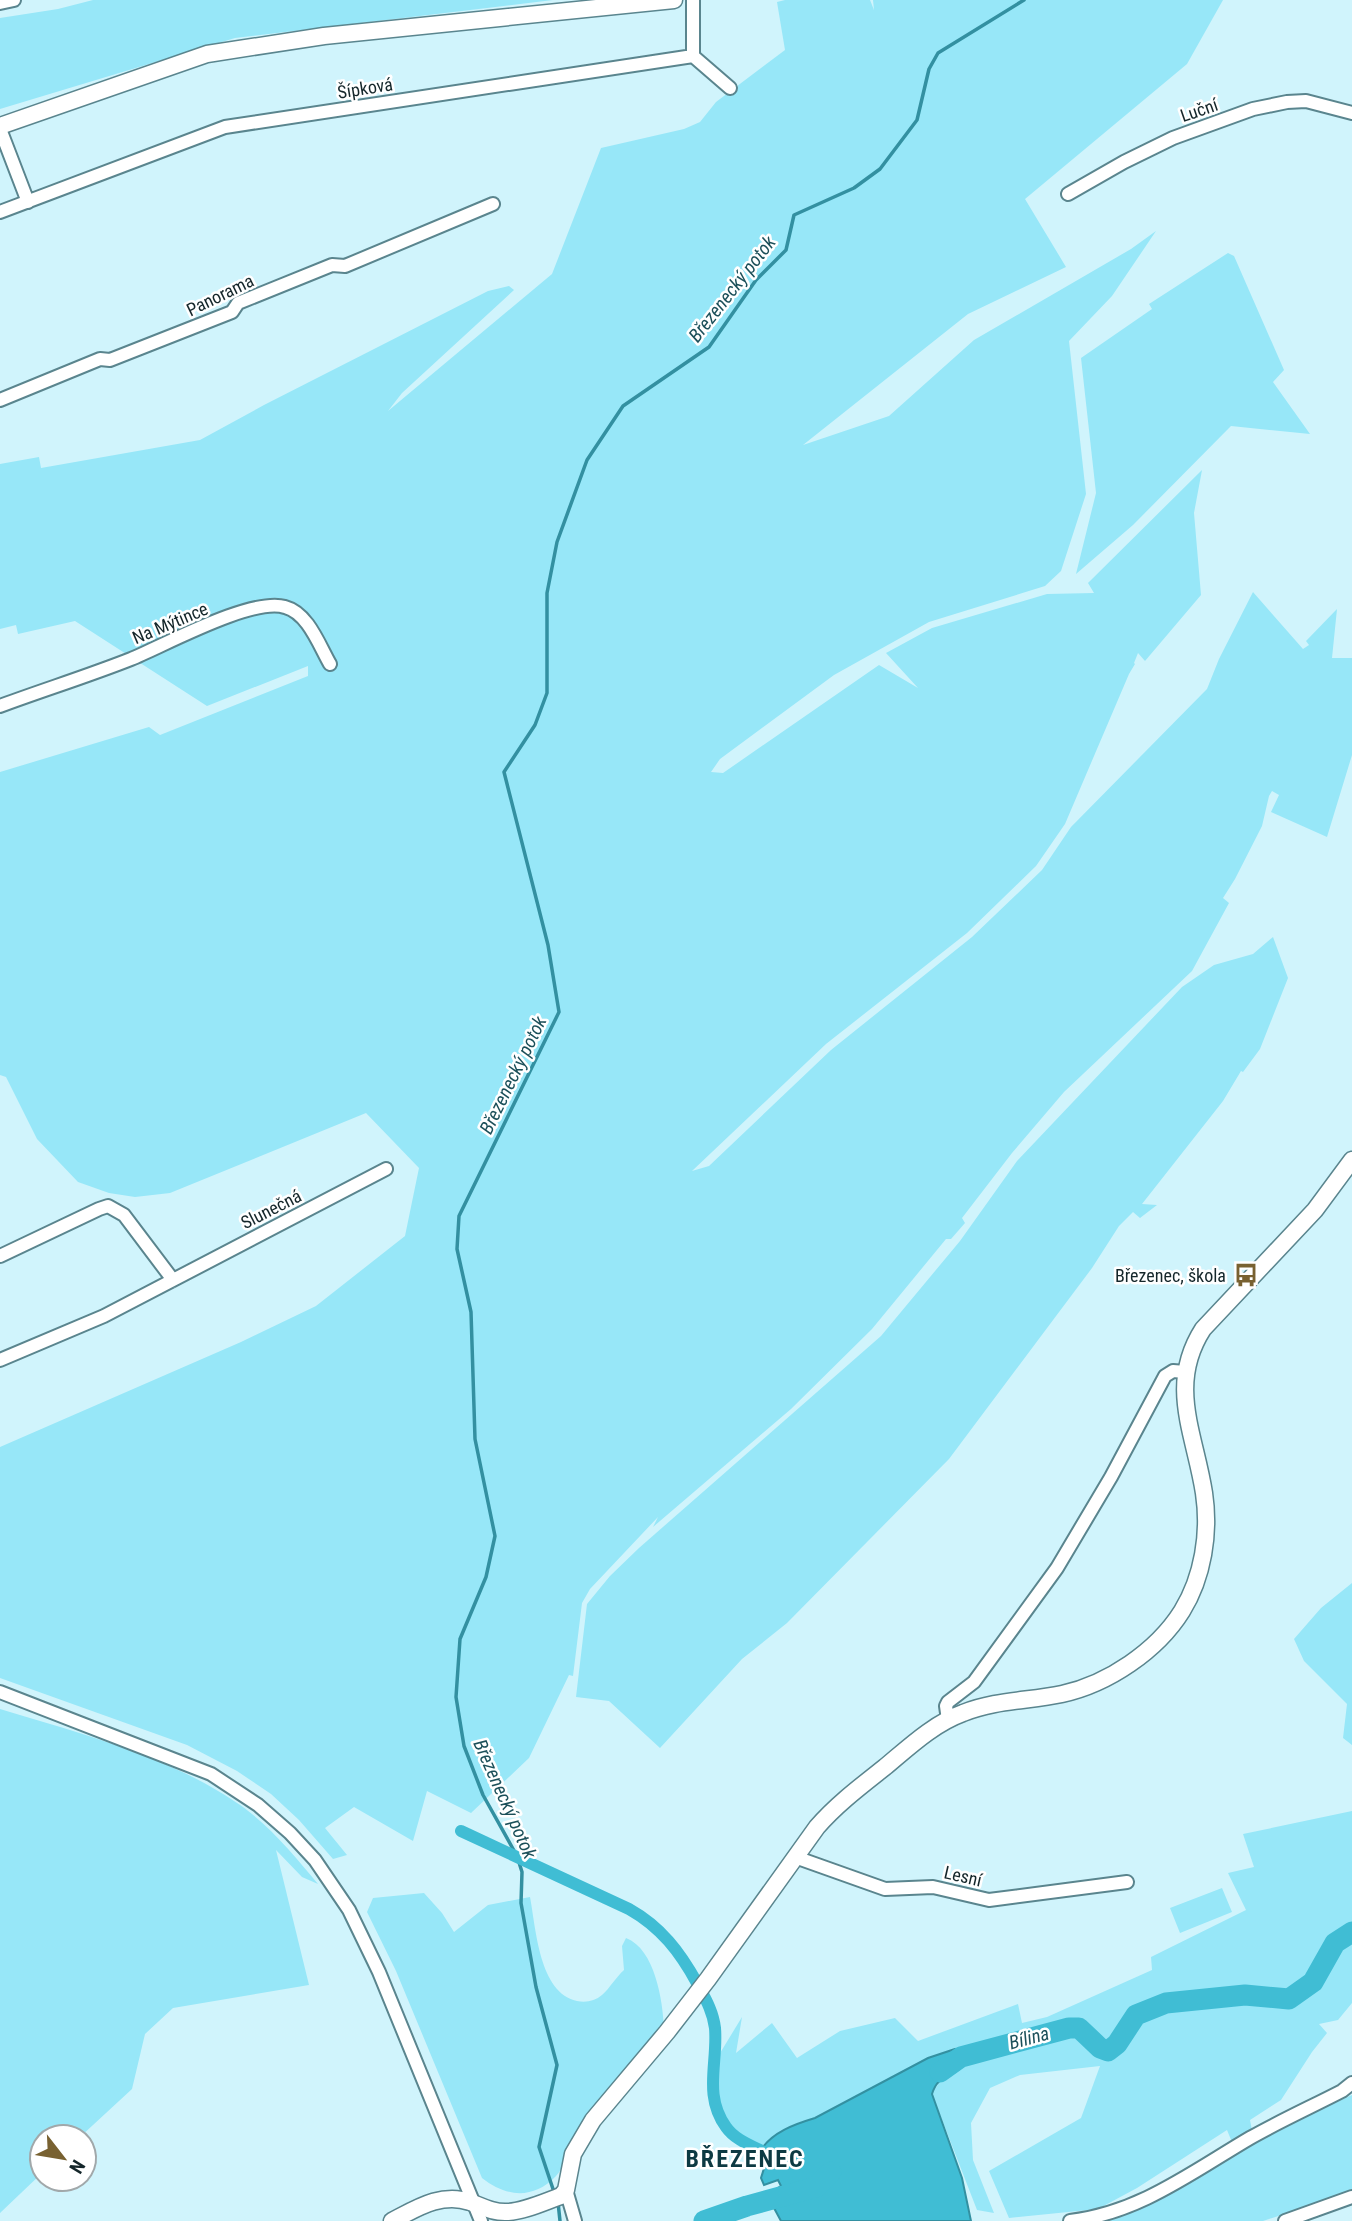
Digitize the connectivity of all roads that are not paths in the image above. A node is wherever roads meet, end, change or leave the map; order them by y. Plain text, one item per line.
1 (14, 0) edge
2 (674, 0) edge
3 (693, 0) edge
4 (0, 3) edge
5 (694, 56) junction
6 (730, 88) dead end
7 (1352, 113) edge
8 (0, 127) edge
9 (1068, 194) dead end
10 (28, 202) junction
11 (493, 204) dead end
12 (0, 212) edge
13 (0, 400) edge
14 (330, 664) dead end
15 (0, 705) edge
16 (1352, 1160) edge
17 (386, 1169) dead end
18 (0, 1256) edge
19 (173, 1280) junction
20 (0, 1360) edge
21 (1185, 1372) junction
22 (0, 1692) edge
23 (947, 1720) junction
24 (795, 1857) junction
25 (1127, 1882) dead end
26 (1352, 2083) edge
27 (560, 2195) junction
28 (1352, 2197) edge
29 (474, 2203) junction
30 (392, 2221) edge
31 (481, 2221) edge
32 (575, 2221) edge
33 (1070, 2221) edge
34 (1285, 2221) edge

1 - 4 street
2 - 8 street
3 - 5 street
5 - 6 street
5 - 10 street, Šípková
7 - 9 street, Luční
8 - 10 street
10 - 12 street, Šípková
11 - 13 street, Panorama
14 - 15 street, Na Mýtince
16 - 21 street
17 - 19 street, Slunečná
18 - 19 street
19 - 20 street, Slunečná
21 - 23 street
21 - 23 street
22 - 29 street
23 - 24 street
24 - 25 street, Lesní
24 - 27 street
26 - 33 street
27 - 29 street
27 - 32 street
28 - 34 street
29 - 30 street
29 - 31 street

